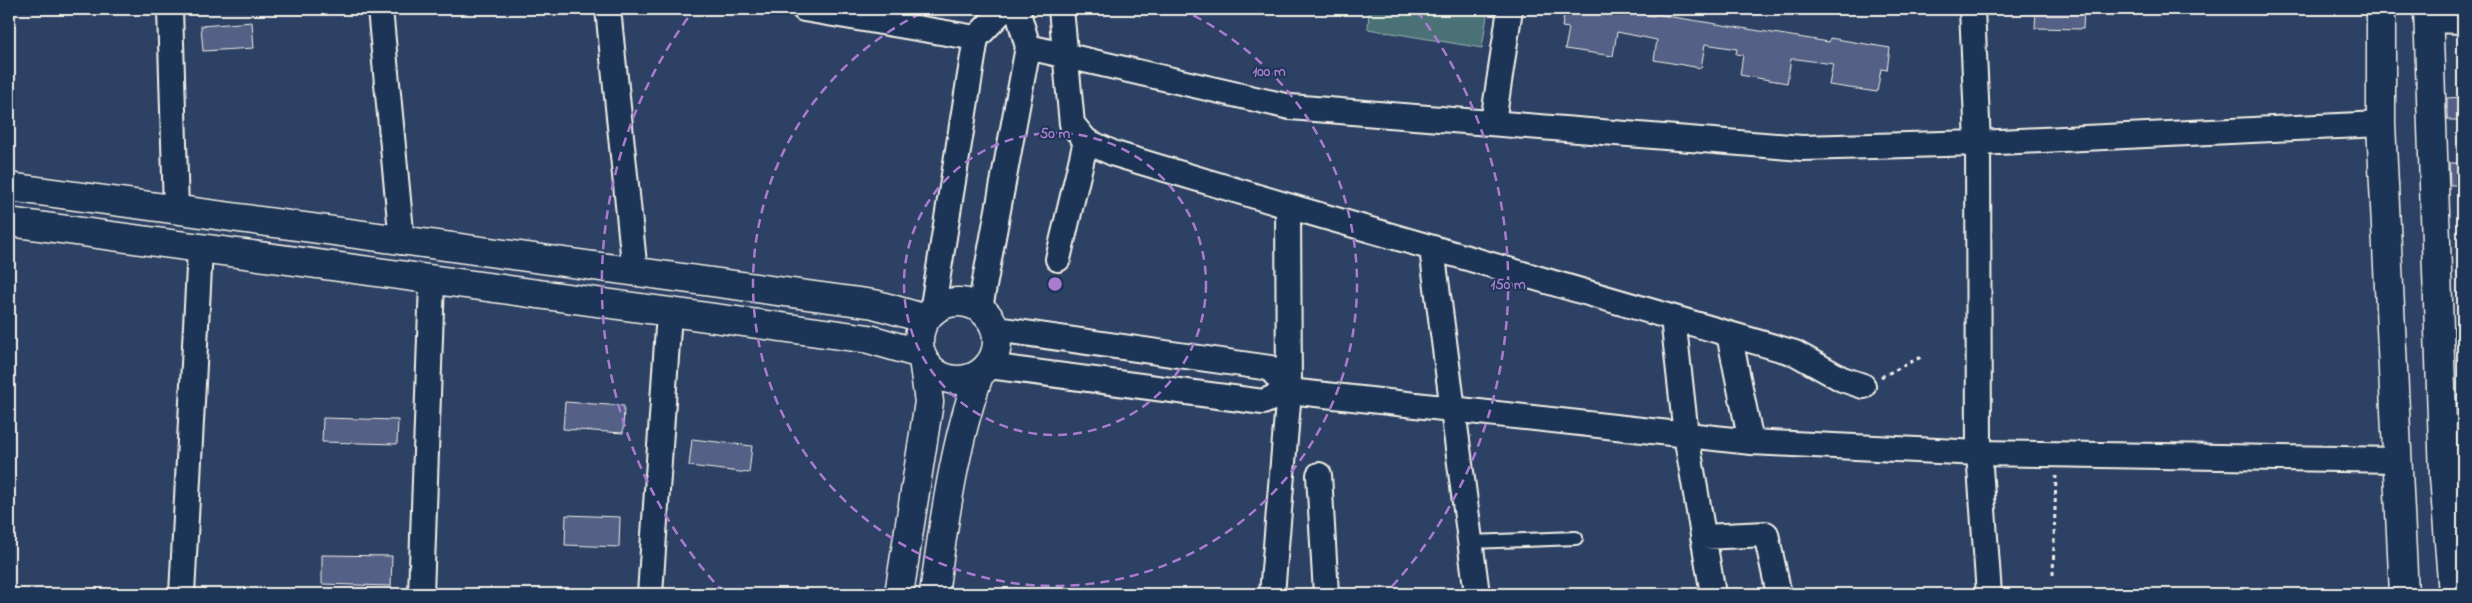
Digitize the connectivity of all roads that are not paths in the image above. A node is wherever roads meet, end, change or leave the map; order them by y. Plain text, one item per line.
1 (170, 9) edge
2 (380, 9) edge
3 (608, 9) edge
4 (804, 9) edge
5 (1004, 9) edge
6 (1017, 9) edge
7 (1061, 9) edge
8 (1510, 9) edge
9 (1972, 9) edge
10 (2380, 9) edge
11 (2428, 14) edge
12 (894, 17) edge
13 (2463, 21) edge
14 (976, 38) junction
15 (1028, 47) junction
16 (1066, 56) junction
17 (1493, 122) junction
18 (2381, 124) junction
19 (1086, 141) junction
20 (1978, 143) junction
21 (9, 187) edge
22 (1288, 206) junction
23 (176, 210) junction
24 (9, 222) edge
25 (402, 242) junction
26 (200, 249) junction
27 (1432, 249) junction
28 (1058, 259) dead end
29 (634, 273) junction
30 (432, 281) junction
31 (669, 313) junction
32 (929, 316) junction
33 (988, 318) junction
34 (1673, 318) junction
35 (1729, 334) junction
36 (922, 356) junction
37 (984, 370) junction
38 (1863, 386) road end
39 (1290, 391) junction
40 (1453, 409) junction
41 (1686, 435) junction
42 (1751, 442) junction
43 (1979, 453) junction
44 (2398, 460) junction
45 (1319, 475) dead end
46 (2454, 476) edge
47 (2456, 526) edge
48 (1703, 537) junction
49 (1576, 538) dead end
50 (1470, 542) junction
51 (182, 594) edge
52 (421, 594) edge
53 (650, 594) edge
54 (898, 594) edge
55 (934, 594) edge
56 (1272, 594) edge
57 (1326, 594) edge
58 (1477, 594) edge
59 (1713, 594) edge
60 (1780, 594) edge
61 (1989, 594) edge
62 (2404, 594) edge
63 (2453, 594) edge

1 - 23 street
2 - 25 street
3 - 29 street
4 - 12 street
5 - 14 street
6 - 15 street
7 - 16 street
8 - 17 street
9 - 20 street
10 - 18 street
11 - 13 street
11 - 46 street
12 - 14 street
14 - 32 street
15 - 16 street
15 - 33 street
16 - 17 street
16 - 19 street
17 - 20 street
18 - 20 street
18 - 44 street
19 - 22 street
19 - 28 street
20 - 43 street
21 - 23 street
22 - 27 street
22 - 39 street
23 - 25 street
24 - 26 street
25 - 29 street
26 - 30 street
26 - 51 street
27 - 34 street
27 - 40 street
29 - 32 street
30 - 31 street
30 - 52 street
31 - 36 street
31 - 53 street
32 - 33 street
32 - 36 street
33 - 37 street
33 - 39 street
34 - 35 street
34 - 41 street
35 - 38 street
35 - 42 street
36 - 37 street
36 - 54 street
37 - 39 street
37 - 55 street
39 - 40 street
39 - 56 street
40 - 41 street
40 - 50 street
41 - 42 street
41 - 48 street
42 - 43 street
43 - 44 street
43 - 61 street
44 - 62 street
45 - 57 street
46 - 47 street
47 - 63 street
48 - 59 street
48 - 60 street
49 - 50 lane
50 - 58 street

